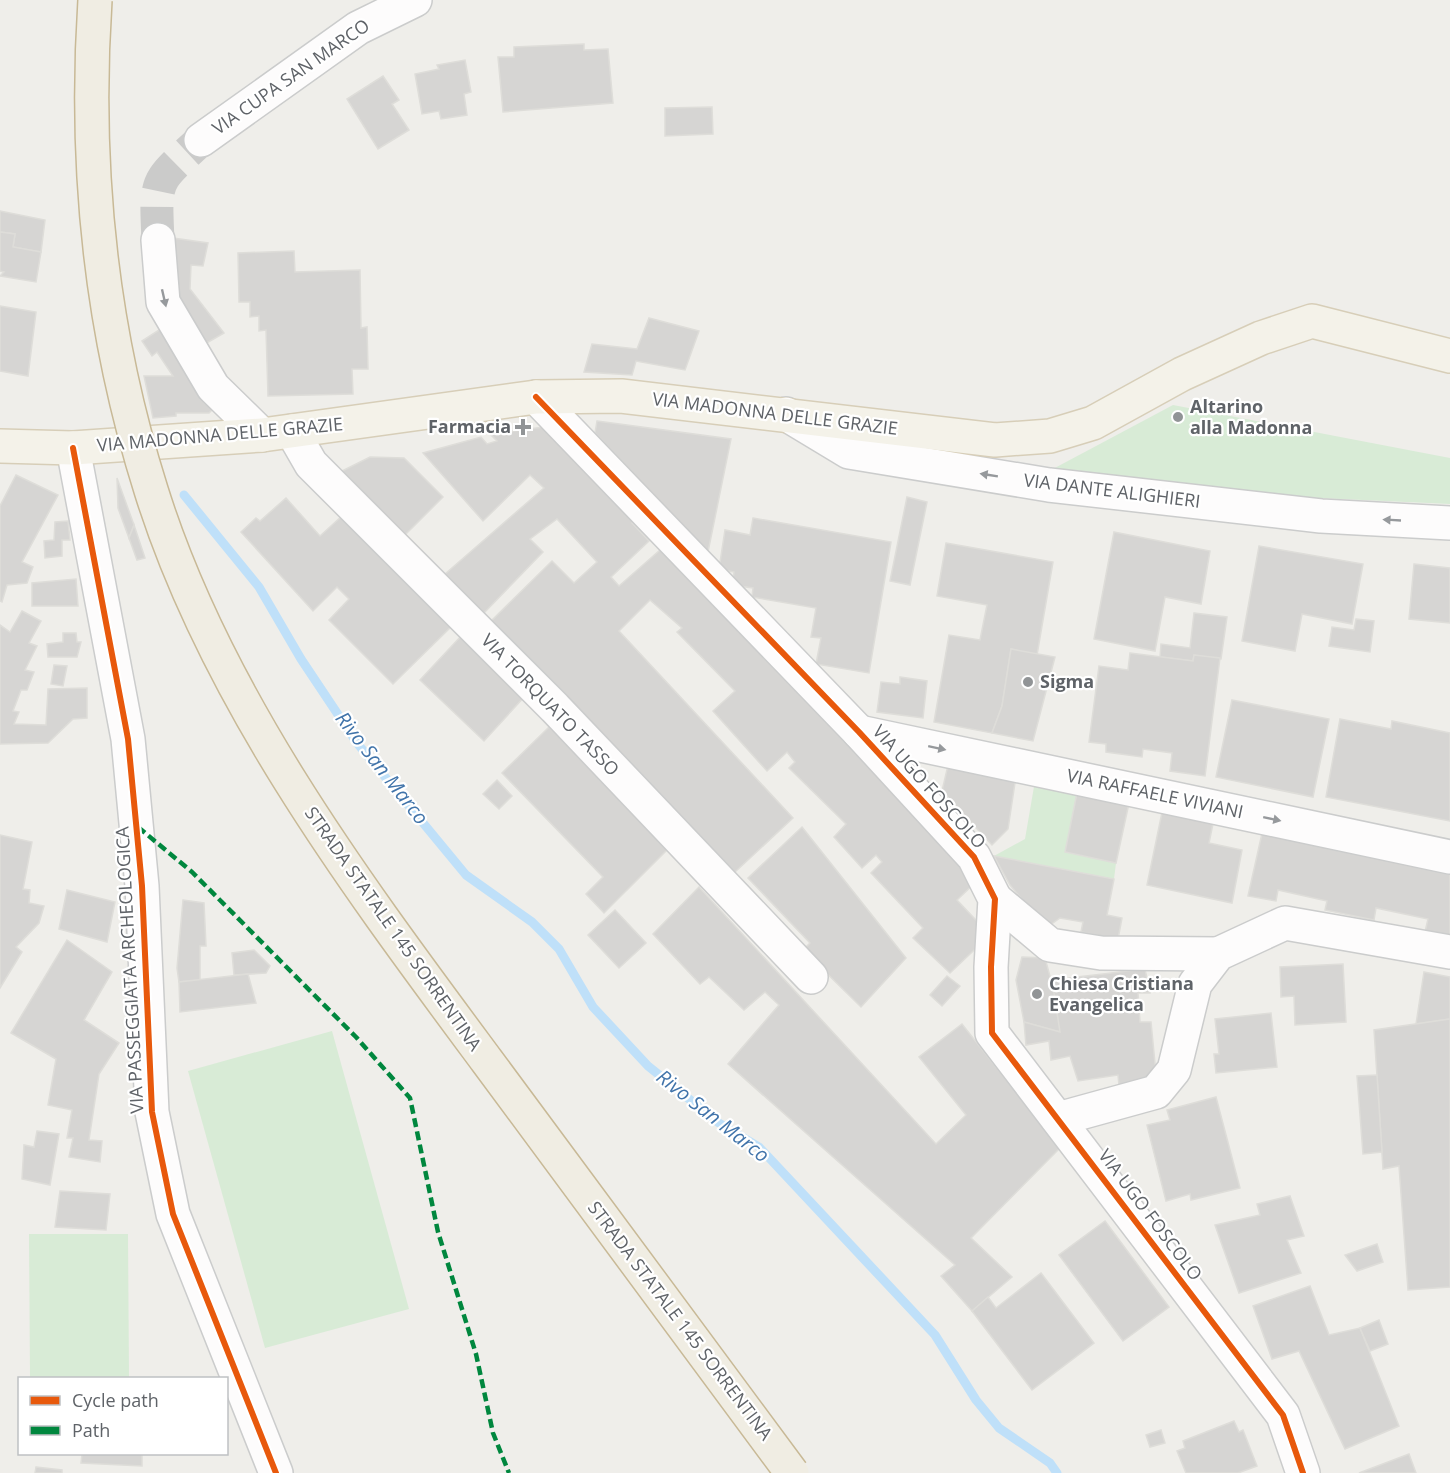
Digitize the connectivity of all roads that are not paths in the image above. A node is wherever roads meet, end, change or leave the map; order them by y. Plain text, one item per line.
1 (95, 0) edge
2 (415, 0) edge
3 (359, 14) edge
4 (201, 140) tunnel mouth
5 (158, 240) tunnel mouth
6 (1450, 356) edge
7 (536, 397) junction
8 (786, 414) junction
9 (277, 433) junction
10 (0, 446) edge
11 (73, 448) junction
12 (1450, 523) edge
13 (859, 732) junction
14 (1450, 857) edge
15 (995, 900) junction
16 (1450, 952) edge
17 (1218, 954) junction
18 (811, 977) dead end
19 (1058, 1119) junction
20 (276, 1473) edge
21 (792, 1473) edge
22 (1303, 1473) edge

1 - 21 highway, STRADA STATALE 145 SORRENTINA, bridge
2 - 3 street, VIA CUPA SAN MARCO
3 - 4 street, VIA CUPA SAN MARCO
5 -> 9 street
6 - 8 main road, VIA MADONNA DELLE GRAZIE
7 - 8 main road, VIA MADONNA DELLE GRAZIE
7 - 9 main road, VIA MADONNA DELLE GRAZIE
7 - 13 street, VIA UGO FOSCOLO
12 -> 8 street, VIA DANTE ALIGHIERI
9 - 11 main road, VIA MADONNA DELLE GRAZIE
9 - 18 street, VIA TORQUATO TASSO
10 - 11 main road, VIA MADONNA DELLE GRAZIE
11 - 20 street, VIA PASSEGGIATA ARCHEOLOGICA
13 -> 14 street, VIA RAFFAELE VIVIANI
13 - 15 street, VIA UGO FOSCOLO
15 - 17 street
15 - 19 street, VIA UGO FOSCOLO
16 - 17 street
17 - 19 street
19 - 22 street, VIA UGO FOSCOLO

